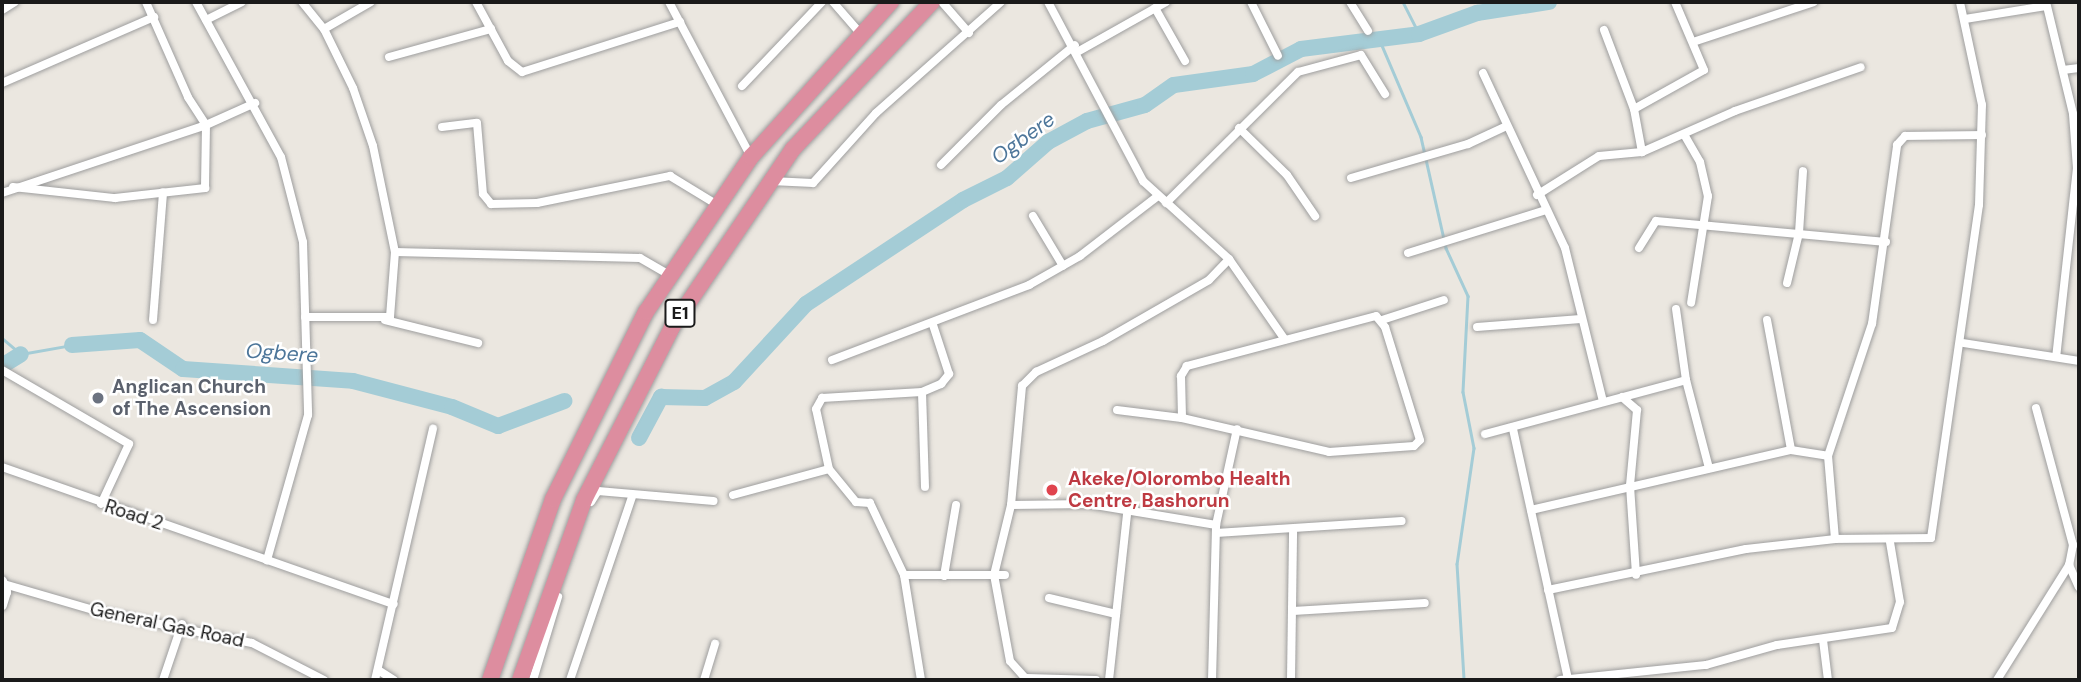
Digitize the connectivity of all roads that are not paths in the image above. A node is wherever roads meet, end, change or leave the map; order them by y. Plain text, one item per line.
1 (15, 2) edge
2 (146, 2) edge
3 (196, 2) edge
4 (242, 2) edge
5 (302, 2) edge
6 (372, 2) edge
7 (476, 2) edge
8 (669, 2) edge
9 (833, 2) edge
10 (891, 2) edge
11 (932, 2) edge
12 (942, 2) edge
13 (1002, 2) edge
14 (1048, 2) edge
15 (1166, 2) edge
16 (1251, 2) edge
17 (1350, 2) edge
18 (1675, 2) edge
19 (1814, 2) edge
20 (1960, 2) edge
21 (818, 3) edge
22 (2046, 4) edge
23 (1155, 8) junction
24 (2, 10) edge
25 (154, 17) junction
26 (1965, 19) junction
27 (206, 20) junction
28 (680, 22) junction
29 (324, 29) junction
30 (491, 29) junction
31 (1604, 30) dead end
32 (1368, 31) dead end
33 (859, 32) junction
34 (970, 33) junction
35 (1693, 42) junction
36 (1077, 48) junction
37 (1278, 56) dead end
38 (389, 57) dead end
39 (1185, 61) dead end
40 (1861, 66) dead end
41 (2079, 68) edge
42 (2063, 70) junction
43 (1483, 73) dead end
44 (2, 83) edge
45 (742, 86) dead end
46 (1385, 93) dead end
47 (255, 103) junction
48 (1634, 110) junction
49 (206, 125) junction
50 (442, 127) dead end
51 (1504, 127) junction
52 (1239, 128) junction
53 (1982, 135) junction
54 (1685, 136) junction
55 (1642, 152) junction
56 (751, 157) junction
57 (941, 165) dead end
58 (2078, 168) edge
59 (1803, 171) dead end
60 (1351, 178) dead end
61 (769, 180) junction
62 (13, 187) junction
63 (163, 192) junction
64 (2, 193) edge
65 (1537, 195) junction
66 (1158, 196) junction
67 (1167, 203) junction
68 (716, 204) junction
69 (1546, 210) junction
70 (1032, 216) dead end
71 (1315, 216) dead end
72 (1703, 226) junction
73 (1799, 233) junction
74 (1886, 242) junction
75 (1639, 248) dead end
76 (395, 252) junction
77 (1408, 253) dead end
78 (1229, 259) junction
79 (1063, 266) junction
80 (669, 275) junction
81 (1787, 283) dead end
82 (1444, 300) dead end
83 (1691, 303) dead end
84 (1675, 309) dead end
85 (305, 317) junction
86 (1581, 319) junction
87 (153, 320) dead end
88 (385, 320) junction
89 (1382, 320) junction
90 (1767, 320) dead end
91 (933, 326) junction
92 (1477, 327) dead end
93 (1285, 340) junction
94 (478, 343) dead end
95 (1963, 343) junction
96 (2056, 357) junction
97 (832, 360) dead end
98 (2079, 361) edge
99 (4, 372) edge
100 (1686, 380) junction
101 (922, 392) junction
102 (1622, 397) junction
103 (1603, 401) junction
104 (2036, 408) dead end
105 (1117, 410) dead end
106 (1182, 418) junction
107 (433, 429) dead end
108 (1237, 429) junction
109 (1513, 429) junction
110 (1485, 434) dead end
111 (1791, 450) junction
112 (1829, 456) junction
113 (2, 467) edge
114 (1709, 468) junction
115 (829, 469) junction
116 (1630, 486) junction
117 (925, 487) dead end
118 (733, 495) dead end
119 (632, 497) junction
120 (714, 500) dead end
121 (101, 504) junction
122 (956, 505) dead end
123 (1011, 505) junction
124 (1531, 510) junction
125 (1127, 513) junction
126 (1402, 521) dead end
127 (1216, 529) junction
128 (1293, 530) junction
129 (1835, 540) junction
130 (1890, 542) junction
131 (267, 560) junction
132 (2069, 565) junction
133 (904, 575) junction
134 (994, 575) junction
135 (1636, 575) junction
136 (944, 576) junction
137 (1005, 576) dead end
138 (3, 583) edge
139 (2079, 587) edge
140 (1548, 590) junction
141 (1049, 598) dead end
142 (1425, 603) dead end
143 (394, 604) junction
144 (2, 606) edge
145 (1293, 611) junction
146 (1116, 614) junction
147 (182, 624) junction
148 (1823, 640) junction
149 (715, 644) dead end
150 (378, 670) junction
151 (1027, 679) edge
152 (163, 680) edge
153 (324, 680) edge
154 (376, 680) edge
155 (394, 680) edge
156 (491, 680) edge
157 (520, 680) edge
158 (533, 680) edge
159 (570, 680) edge
160 (704, 680) edge
161 (921, 680) edge
162 (1096, 680) edge
163 (1109, 680) edge
164 (1212, 680) edge
165 (1291, 680) edge
166 (1560, 680) edge
167 (1568, 680) edge
168 (1828, 680) edge
169 (1997, 680) edge

1 - 24 street
2 - 25 street
3 - 27 street
4 - 27 street
5 - 29 street
6 - 29 street
7 - 30 street
8 - 28 street
9 - 33 street
10 - 33 highway, E1
11 - 61 highway, E1
12 - 34 street
13 - 34 street
14 - 36 street
15 - 23 street
16 - 37 street
17 - 32 street
18 - 35 street
19 - 35 street
20 - 26 street
21 - 45 street
22 - 26 street
22 - 42 street
23 - 36 street
23 - 39 street
25 - 44 street
25 - 49 street
26 - 53 street
27 - 47 street
28 - 30 street
28 - 56 street
29 - 76 street
30 - 38 street
31 - 48 street
33 - 56 highway, E1
34 - 61 street
35 - 48 street
36 - 57 street
36 - 66 street
40 - 54 street
41 - 42 street
42 - 58 street
43 - 51 street
46 - 52 street
47 - 49 street
47 - 85 street
48 - 55 street
49 - 62 street
49 - 63 street
50 - 68 street
51 - 60 street
51 - 65 street
52 - 67 street
52 - 71 street
53 - 74 street
53 - 95 street
54 - 55 street
54 - 72 street
55 - 65 street
56 - 68 highway, E1
58 - 96 street
59 - 73 street
61 - 157 highway, E1
62 - 63 street
62 - 64 street
63 - 87 street
65 - 69 street
66 - 67 street
66 - 79 street
67 - 78 street
68 - 80 highway, E1
69 - 77 street
69 - 86 street
70 - 79 street
72 - 73 street
72 - 75 street
72 - 83 street
73 - 74 street
73 - 81 street
74 - 112 street
76 - 80 street
76 - 88 street
78 - 93 street
78 - 123 street
79 - 91 street
80 - 156 highway, E1
82 - 89 street
84 - 100 street
85 - 88 street
85 - 131 street
86 - 92 street
86 - 103 street
88 - 94 street
89 - 93 street
89 - 108 street
90 - 111 street
91 - 97 street
91 - 101 street
93 - 106 street
95 - 96 street
95 - 130 street
96 - 98 street
99 - 121 street
100 - 102 street
100 - 114 street
101 - 115 street
101 - 117 street
102 - 103 street
102 - 116 street
103 - 109 street
104 - 132 street
105 - 106 street
106 - 108 street
107 - 143 street
108 - 127 street
109 - 110 street
109 - 124 street
111 - 112 street
111 - 114 street
112 - 129 street
113 - 121 street, Road 2
114 - 116 street
115 - 118 street
115 - 133 street
116 - 124 street
116 - 135 street
119 - 120 street
119 - 158 street
119 - 159 street
121 - 131 street, Road 2
122 - 136 street
123 - 125 street
123 - 134 street
124 - 140 street
125 - 127 street
125 - 146 street
126 - 128 street
127 - 128 street
127 - 164 street
128 - 145 street
129 - 130 street
129 - 135 street
130 - 148 street
131 - 143 street, Road 2
132 - 139 street
132 - 169 street
133 - 136 street
133 - 161 street
134 - 136 street
134 - 137 street
134 - 151 street
135 - 140 street
138 - 144 street
138 - 147 street, General Gas Road
140 - 167 street
141 - 146 street
142 - 145 street
143 - 150 street
145 - 165 street
146 - 163 street
147 - 152 street
147 - 153 street, General Gas Road
148 - 167 street
148 - 168 street
149 - 160 street
150 - 154 street
150 - 155 street
151 - 162 street
166 - 167 street

